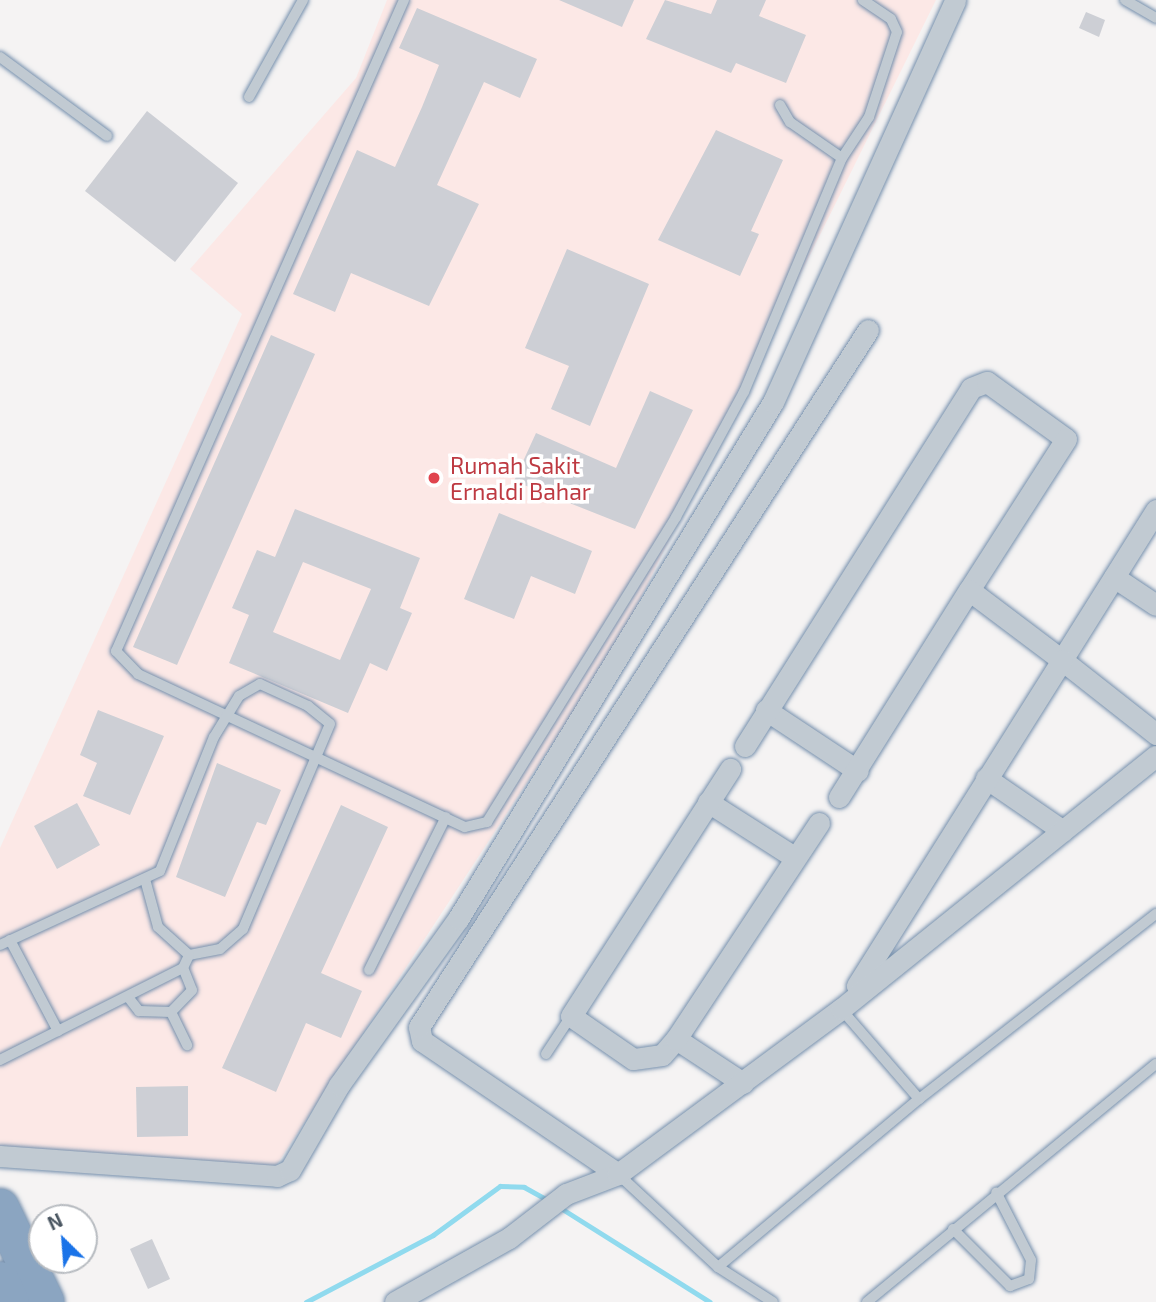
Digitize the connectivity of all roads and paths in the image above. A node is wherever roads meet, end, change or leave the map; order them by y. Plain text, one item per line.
1 (303, 0) edge
2 (404, 0) edge
3 (863, 0) edge
4 (955, 0) edge
5 (1125, 0) edge
6 (1156, 18) edge
7 (0, 57) edge
8 (250, 97) dead end
9 (780, 105) dead end
10 (107, 136) dead end
11 (842, 158) junction
12 (868, 330) dead end
13 (1156, 510) edge
14 (1114, 577) junction
15 (970, 590) junction
16 (1156, 606) edge
17 (1062, 660) junction
18 (765, 710) junction
19 (228, 718) junction
20 (1156, 734) edge
21 (745, 746) dead end
22 (317, 754) junction
23 (1156, 756) edge
24 (730, 769) dead end
25 (858, 771) junction
26 (986, 778) junction
27 (839, 797) dead end
28 (708, 802) junction
29 (446, 817) junction
30 (819, 823) dead end
31 (1063, 831) junction
32 (794, 858) junction
33 (145, 879) junction
34 (1156, 914) edge
35 (5, 943) edge
36 (189, 955) junction
37 (183, 968) junction
38 (369, 970) dead end
39 (128, 997) junction
40 (841, 1009) junction
41 (172, 1012) junction
42 (571, 1016) junction
43 (58, 1031) junction
44 (676, 1039) junction
45 (187, 1045) dead end
46 (546, 1054) dead end
47 (0, 1060) edge
48 (1156, 1063) edge
49 (743, 1083) junction
50 (919, 1099) junction
51 (0, 1156) edge
52 (618, 1174) junction
53 (996, 1192) junction
54 (0, 1208) edge
55 (953, 1229) junction
56 (718, 1267) junction
57 (0, 1280) edge
58 (10, 1302) edge
59 (45, 1302) edge
60 (395, 1302) edge
61 (773, 1302) edge
62 (867, 1302) edge

1 - 8 lane
2 - 19 lane
3 - 11 lane
4 - 51 street
5 - 6 lane
7 - 10 lane
9 - 11 lane
11 - 29 lane
12 - 52 street
13 - 14 street
14 - 16 street
14 - 17 street
15 - 17 street
15 - 18 street
15 - 25 street
17 - 20 street
17 - 26 street
18 - 21 street
18 - 25 street
19 - 22 lane
19 - 22 lane
19 - 33 lane
22 - 29 lane
22 - 36 lane
23 - 31 street
24 - 28 street
25 - 27 street
26 - 31 street
26 - 40 street
28 - 32 street
28 - 42 street
29 - 38 lane
30 - 32 street
31 - 40 street
32 - 44 street
33 - 35 lane
33 - 36 lane
34 - 50 lane
35 - 43 lane
36 - 37 lane
37 - 39 lane
37 - 41 lane
39 - 41 lane
39 - 43 lane
40 - 49 street
40 - 50 lane
41 - 45 lane
42 - 44 street
42 - 46 lane
43 - 47 lane
44 - 49 street
48 - 53 lane
49 - 52 street
50 - 56 lane
52 - 56 lane
52 - 60 street
53 - 55 lane
53 - 55 lane
54 - 59 highway
55 - 62 lane
56 - 61 lane
57 - 58 highway

